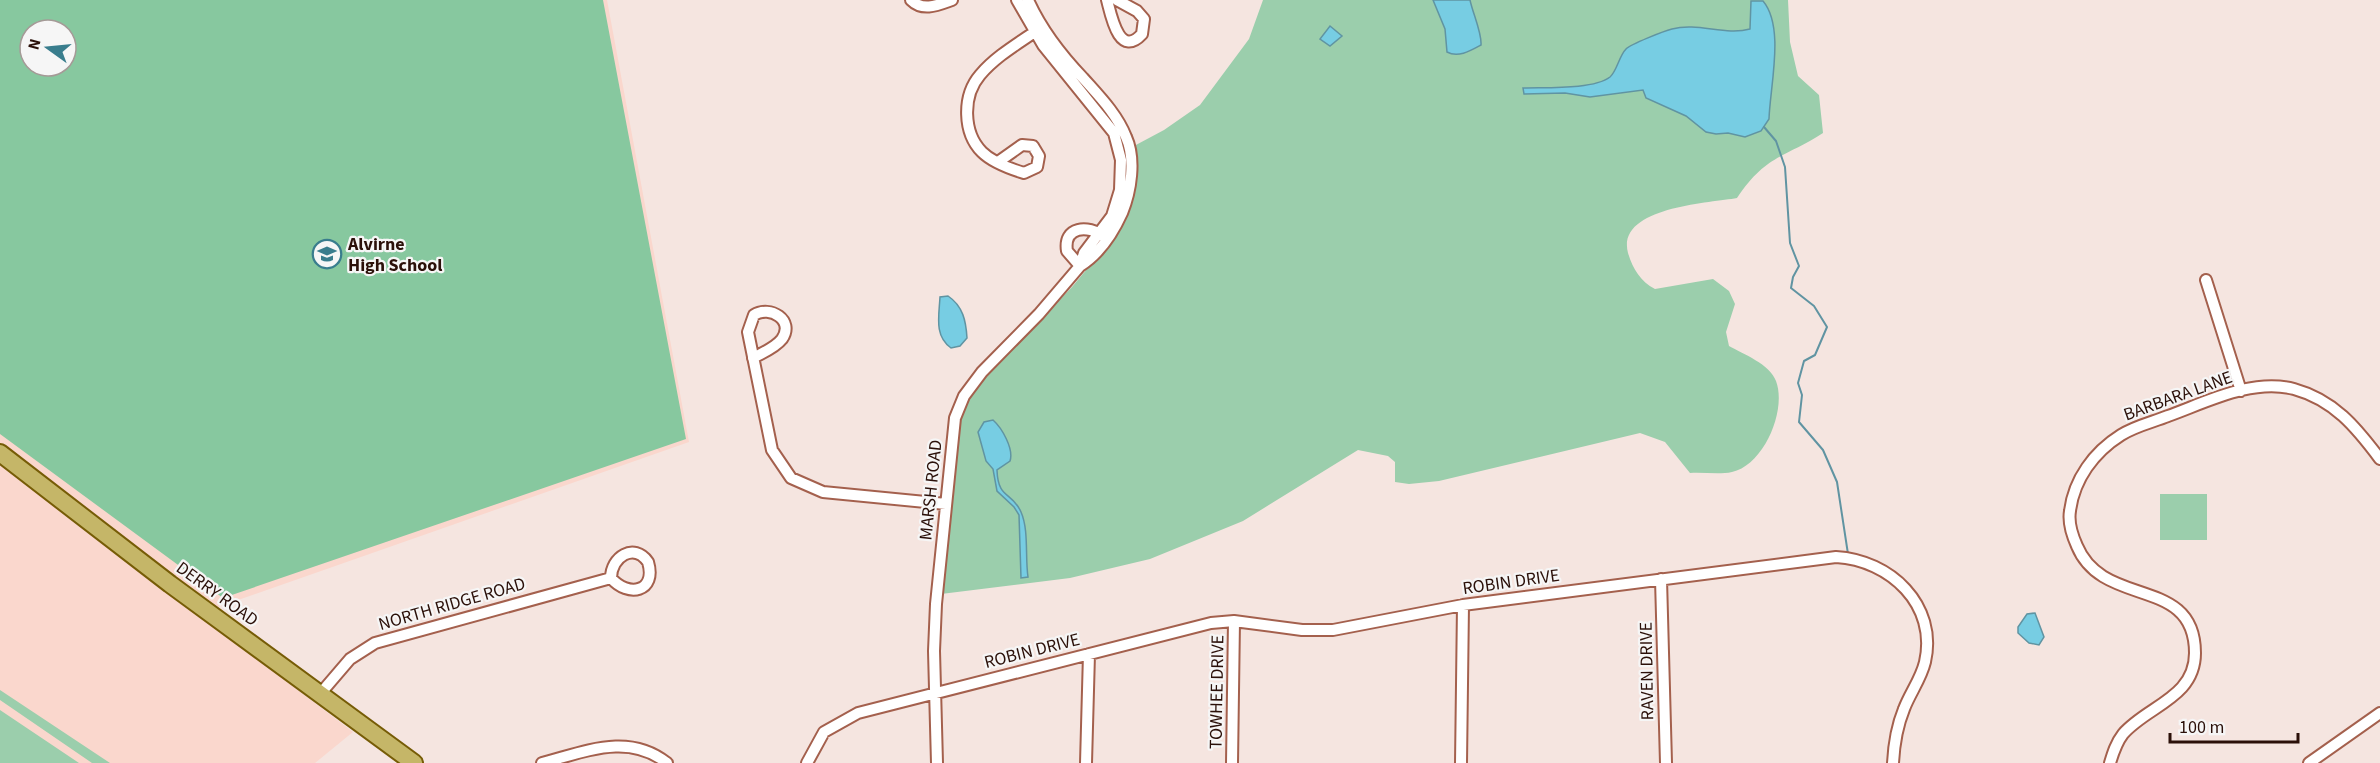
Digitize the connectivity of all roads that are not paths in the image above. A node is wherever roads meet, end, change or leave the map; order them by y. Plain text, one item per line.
1 (911, 0) edge
2 (952, 0) edge
3 (1017, 0) edge
4 (1028, 0) edge
5 (1107, 0) edge
6 (1117, 0) edge
7 (1038, 30) junction
8 (998, 162) dead end
9 (1103, 236) junction
10 (1080, 266) junction
11 (2206, 280) dead end
12 (753, 358) junction
13 (2241, 391) junction
14 (0, 453) edge
15 (2380, 459) edge
16 (946, 504) junction
17 (611, 578) dead end
18 (1661, 579) junction
19 (1463, 605) junction
20 (1234, 621) junction
21 (1089, 654) junction
22 (936, 693) junction
23 (320, 694) junction
24 (2380, 713) edge
25 (2327, 759) edge
26 (414, 763) edge
27 (542, 763) edge
28 (667, 763) edge
29 (807, 763) edge
30 (937, 763) edge
31 (1086, 763) edge
32 (1232, 763) edge
33 (1461, 763) edge
34 (1666, 763) edge
35 (1893, 763) edge
36 (2110, 763) edge
37 (2309, 763) edge

1 - 2 street
3 - 7 street, MARSH ROAD
4 - 7 street, MARSH ROAD
5 - 6 street
7 - 8 street
7 - 9 street, MARSH ROAD
9 - 10 street, MARSH ROAD
9 - 10 street
10 - 16 street, MARSH ROAD
11 - 13 street
12 - 12 street
12 - 16 street
13 - 15 street, BARBARA LANE
13 - 36 street, BARBARA LANE
14 - 23 main road, DERRY ROAD
16 - 22 street, MARSH ROAD
17 - 23 street, NORTH RIDGE ROAD
18 - 19 street, ROBIN DRIVE
18 - 34 street, RAVEN DRIVE
18 - 35 street, ROBIN DRIVE
19 - 20 street, ROBIN DRIVE
19 - 33 street
20 - 21 street, ROBIN DRIVE
20 - 32 street, TOWHEE DRIVE
21 - 22 street, ROBIN DRIVE
21 - 31 street
22 - 29 street, ROBIN DRIVE
22 - 30 street, MARSH ROAD
23 - 26 main road, DERRY ROAD
24 - 25 street
25 - 37 street
27 - 28 street

